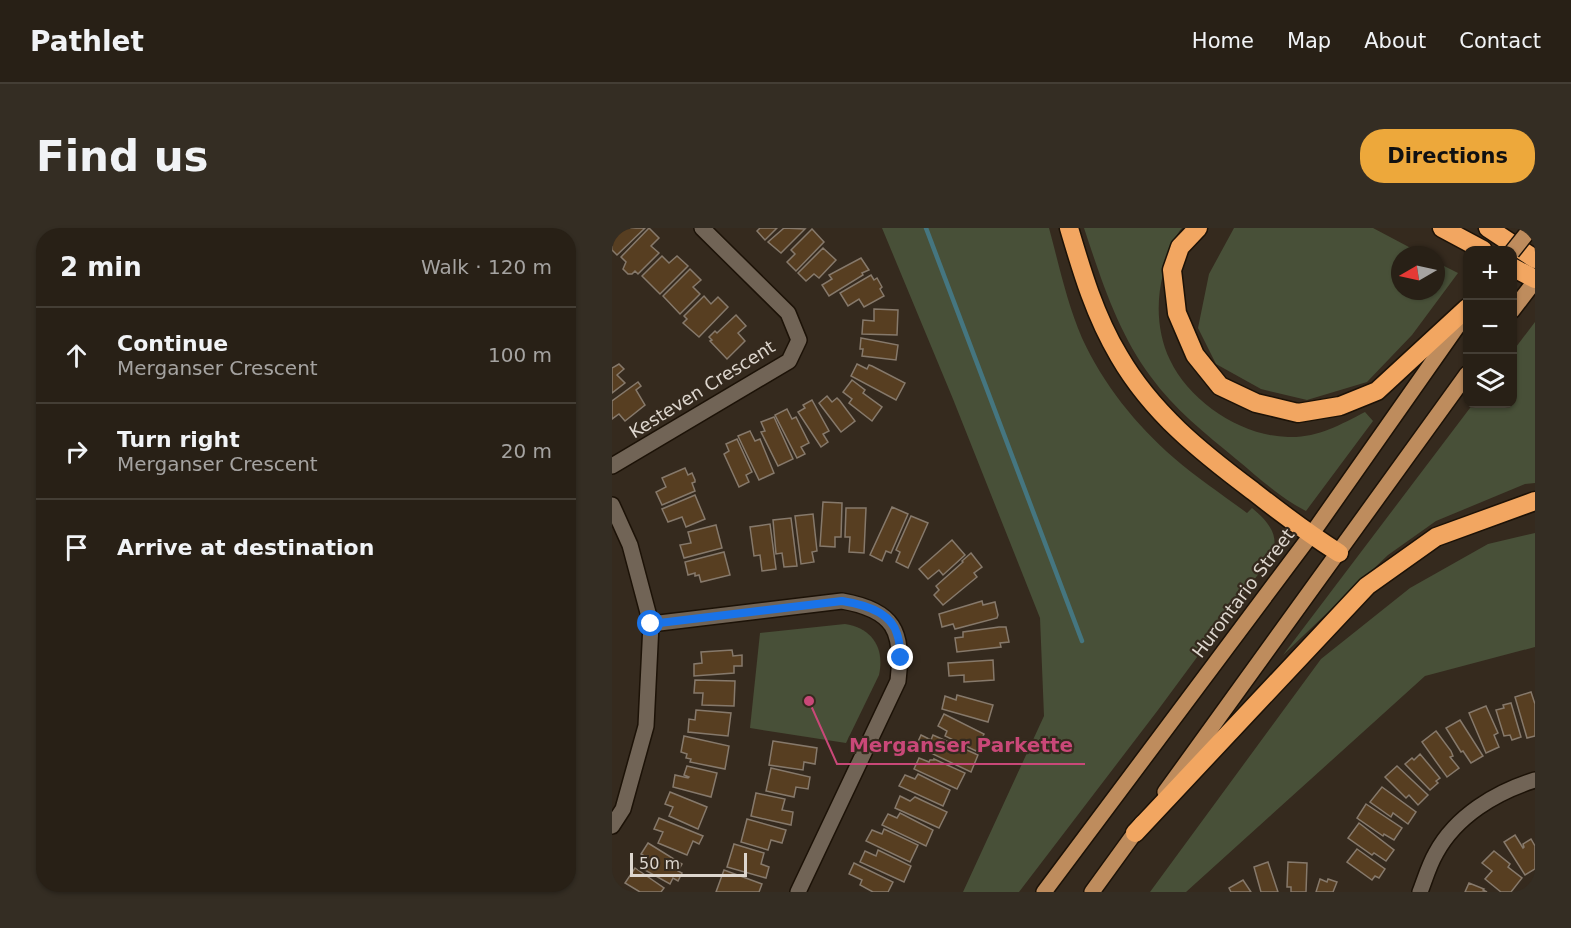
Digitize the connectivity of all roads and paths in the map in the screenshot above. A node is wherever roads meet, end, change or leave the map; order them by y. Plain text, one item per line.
1 (702, 228) edge
2 (1069, 228) edge
3 (1198, 228) edge
4 (1442, 228) edge
5 (1488, 228) edge
6 (1531, 228) edge
7 (1476, 246) edge
8 (1517, 246) edge
9 (1535, 259) edge
10 (1517, 270) edge
11 (1535, 280) edge
12 (1517, 304) edge
13 (1463, 314) edge
14 (1463, 316) edge
15 (1463, 380) edge
16 (612, 466) edge
17 (1535, 501) edge
18 (612, 505) edge
19 (1311, 535) junction
20 (1339, 553) junction
21 (651, 624) junction
22 (1535, 780) edge
23 (612, 826) edge
24 (1135, 833) junction
25 (798, 892) edge
26 (1044, 892) edge
27 (1092, 892) edge
28 (1420, 892) edge

1 - 16 street, Kesteven Crescent
2 - 19 highway
3 - 13 highway
4 - 7 highway
5 - 9 highway
6 - 8 main road, bridge
10 - 11 highway
11 - 12 main road
14 - 19 main road, Hurontario Street
15 - 20 main road
17 - 24 highway
18 - 21 street
19 - 20 highway
19 - 26 main road, Hurontario Street
20 - 24 main road
21 - 23 street
21 - 25 street
22 - 28 street
24 - 27 main road

